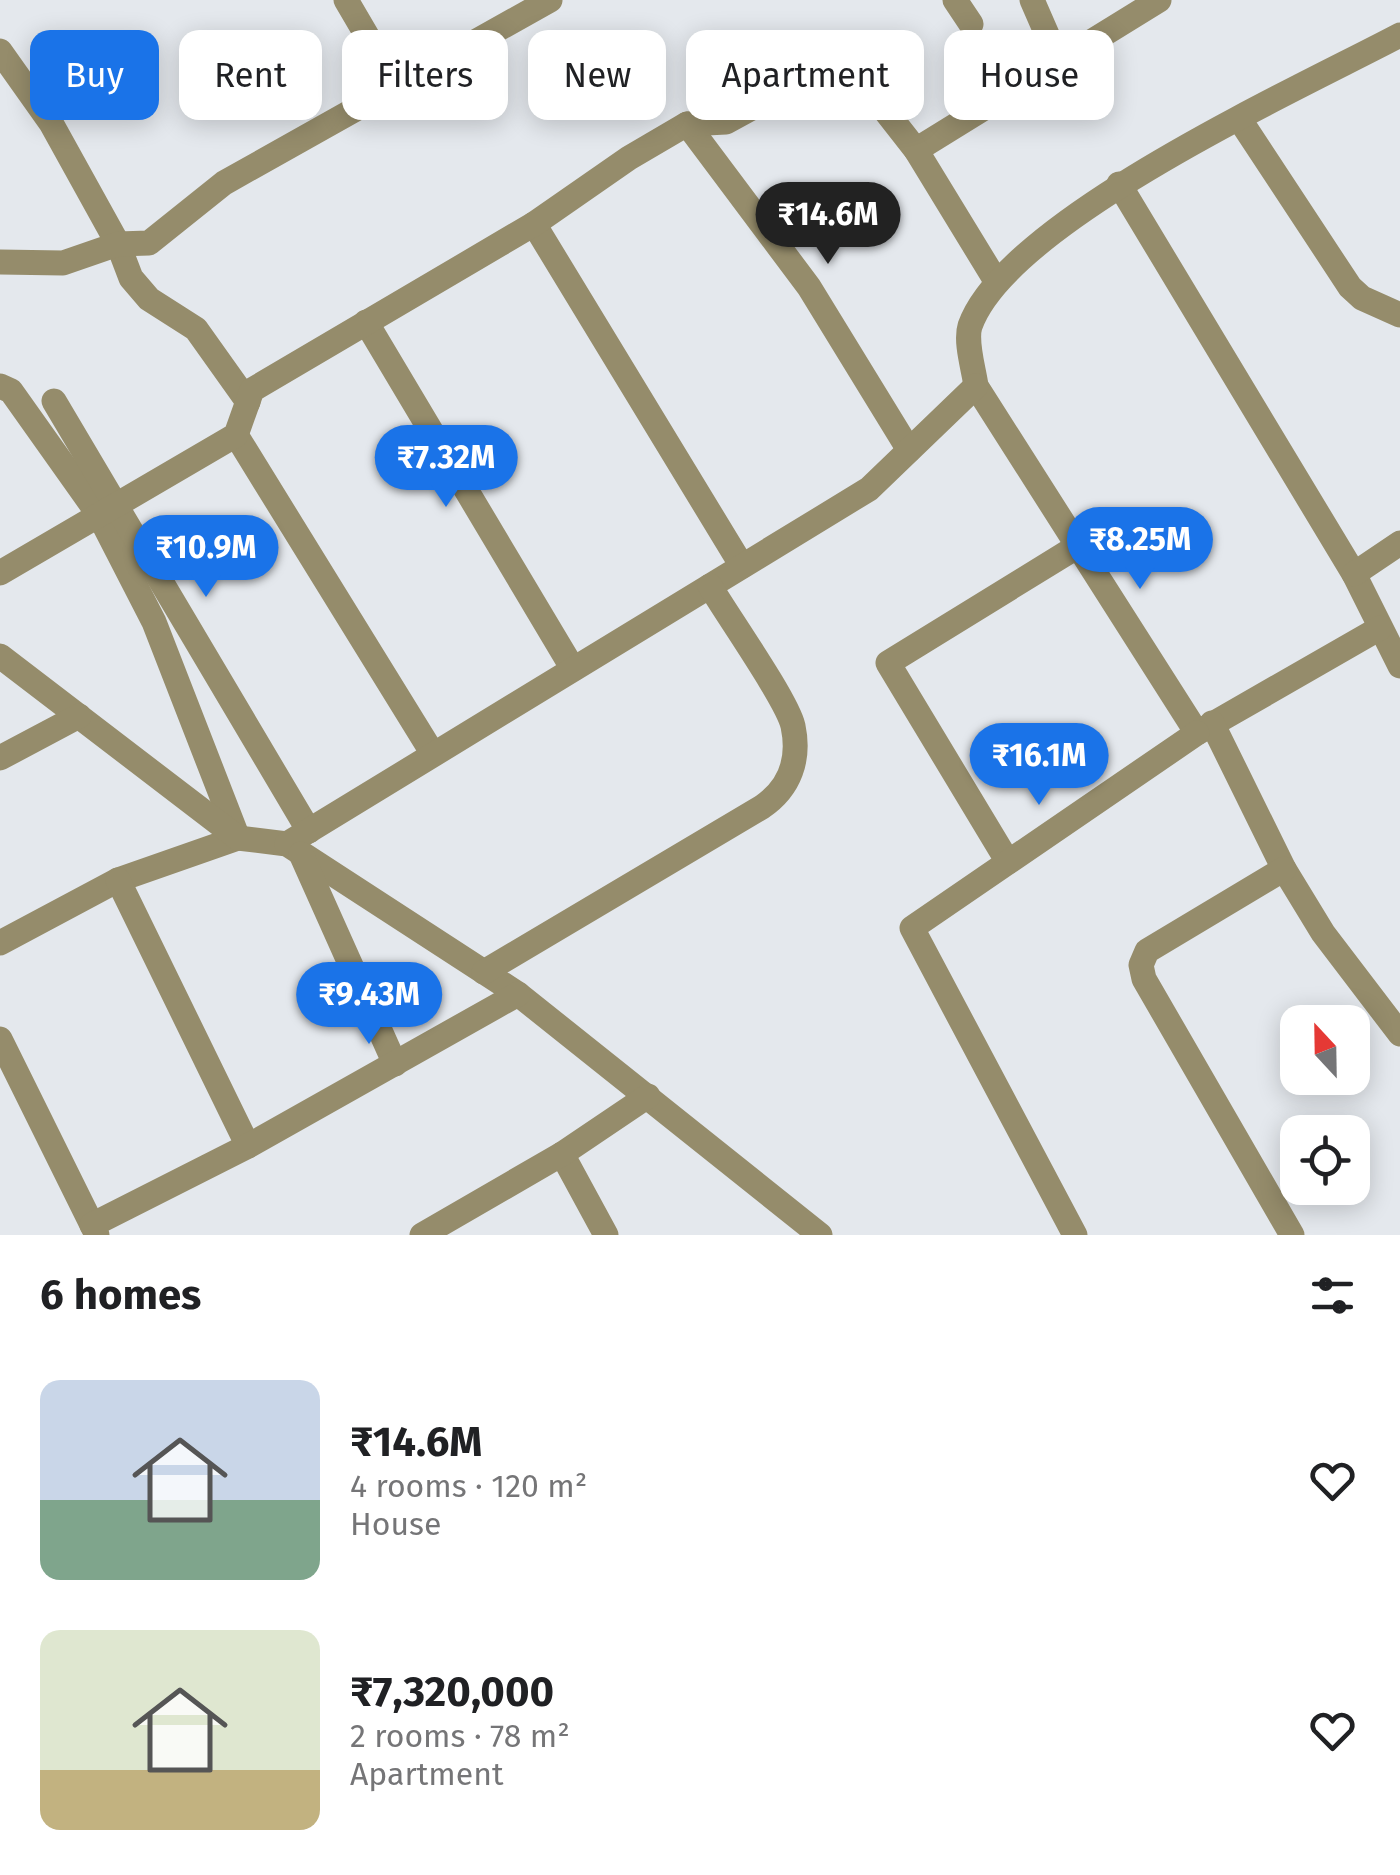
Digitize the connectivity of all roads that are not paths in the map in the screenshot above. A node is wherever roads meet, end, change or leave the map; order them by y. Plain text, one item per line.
1 (346, 0) edge
2 (550, 0) edge
3 (955, 0) edge
4 (1032, 0) edge
5 (1158, 0) edge
6 (972, 24) dead end
7 (364, 30) edge
8 (497, 30) edge
9 (1045, 30) edge
10 (1110, 30) edge
11 (1400, 35) edge
12 (0, 51) edge
13 (342, 117) edge
14 (965, 120) edge
15 (1240, 120) junction
16 (687, 124) junction
17 (916, 150) junction
18 (1118, 184) junction
19 (534, 224) junction
20 (118, 244) junction
21 (0, 262) edge
22 (996, 281) junction
23 (1400, 315) edge
24 (366, 322) junction
25 (0, 386) edge
26 (976, 386) junction
27 (54, 400) dead end
28 (248, 402) junction
29 (236, 435) junction
30 (909, 450) junction
31 (109, 509) junction
32 (1400, 542) edge
33 (1078, 546) junction
34 (742, 566) junction
35 (0, 573) edge
36 (1354, 574) junction
37 (710, 586) junction
38 (1380, 628) junction
39 (0, 656) edge
40 (1400, 666) edge
41 (574, 669) junction
42 (79, 716) junction
43 (1205, 728) junction
44 (433, 754) junction
45 (0, 758) edge
46 (238, 838) junction
47 (299, 842) junction
48 (1008, 862) junction
49 (1284, 868) junction
50 (118, 880) junction
51 (0, 943) edge
52 (484, 972) junction
53 (518, 994) junction
54 (1400, 1034) edge
55 (0, 1039) edge
56 (395, 1064) junction
57 (648, 1096) junction
58 (248, 1146) junction
59 (562, 1154) junction
60 (95, 1230) edge
61 (431, 1233) edge
62 (606, 1235) edge
63 (820, 1235) edge
64 (1075, 1235) edge
65 (1292, 1235) edge

1 - 7 street
2 - 8 street
3 - 6 street
4 - 9 street
5 - 10 street
11 - 15 street
12 - 20 street
13 - 20 street
14 - 17 street
15 - 18 street
15 - 23 street
16 - 17 street
16 - 19 street
16 - 30 street
17 - 22 street
18 - 22 street
18 - 36 street
19 - 24 street
19 - 34 street
20 - 21 street
20 - 28 street
22 - 26 street
24 - 28 street
24 - 41 street
25 - 31 street
26 - 30 street
26 - 33 street
27 - 31 street
28 - 29 street
29 - 31 street
29 - 44 street
30 - 34 street
31 - 35 street
31 - 46 street
31 - 47 street
32 - 36 street
33 - 43 street
33 - 48 street
34 - 37 street
36 - 38 street
37 - 41 street
37 - 52 street
38 - 40 street
38 - 43 street
39 - 42 street
41 - 44 street
42 - 45 street
42 - 46 street
43 - 48 street
43 - 49 street
44 - 47 street
46 - 47 street
46 - 50 street
47 - 52 street
47 - 56 street
48 - 64 street
49 - 54 street
49 - 65 street
50 - 51 street
50 - 58 street
52 - 53 street
53 - 56 street
53 - 57 street
55 - 60 street
56 - 58 street
57 - 59 street
57 - 63 street
58 - 60 street
59 - 61 street
59 - 62 street

